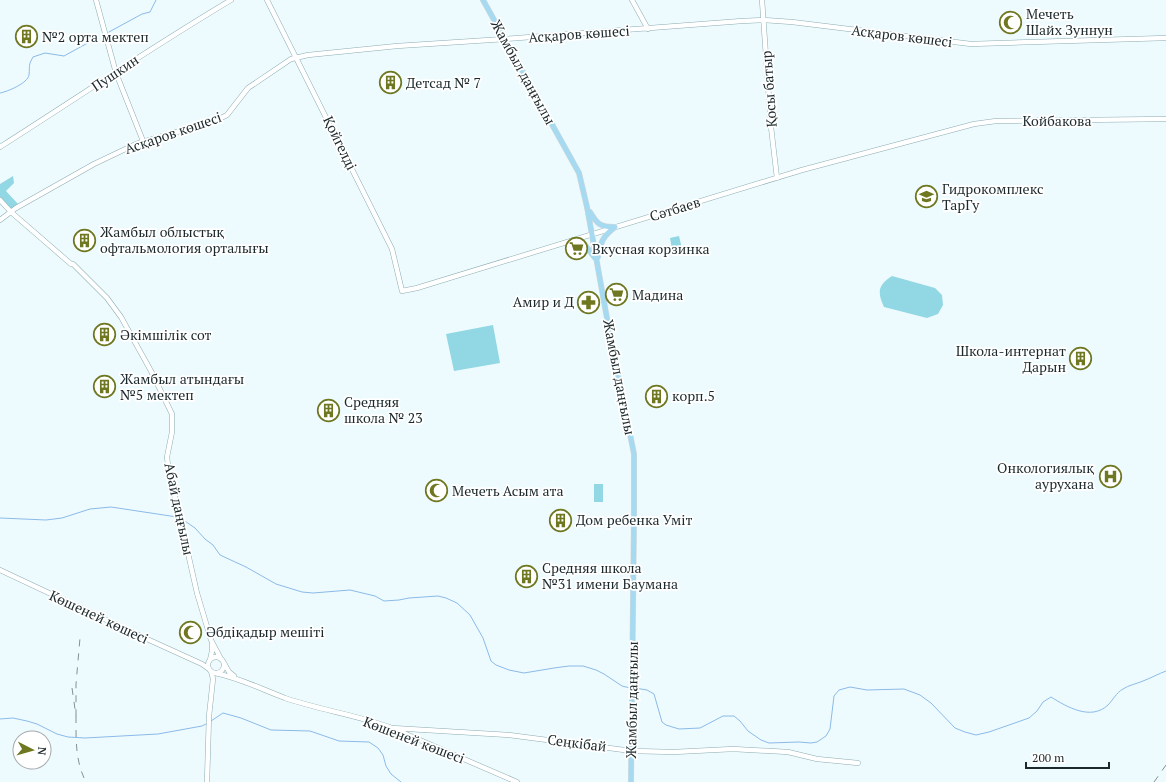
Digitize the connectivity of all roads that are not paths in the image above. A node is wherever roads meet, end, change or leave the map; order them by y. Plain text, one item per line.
1 (96, 0) edge
2 (231, 0) edge
3 (267, 0) edge
4 (483, 0) edge
5 (632, 0) edge
6 (762, 0) edge
7 (764, 20) junction
8 (648, 29) junction
9 (1166, 38) edge
10 (505, 39) junction
11 (297, 57) junction
12 (116, 73) junction
13 (1166, 119) edge
14 (949, 130) joint
15 (143, 141) junction
16 (0, 148) edge
17 (777, 178) junction
18 (0, 200) edge
19 (587, 207) junction
20 (12, 212) junction
21 (0, 220) edge
22 (615, 227) junction
23 (592, 234) junction
24 (572, 241) junction
25 (597, 261) junction
26 (402, 291) joint
27 (0, 570) edge
28 (211, 640) junction
29 (210, 660) junction
30 (222, 661) junction
31 (198, 662) junction
32 (215, 672) junction
33 (241, 680) junction
34 (213, 687) junction
35 (392, 728) junction
36 (632, 751) junction
37 (858, 763) dead end
38 (207, 782) edge
39 (517, 782) edge
40 (631, 782) edge

1 - 12 main road
2 - 12 main road, Пушкин
3 - 11 main road, Қойгелді
4 - 10 main road, Жамбыл даңғылы
5 - 8 main road
6 - 7 main road, Қосы батыр
7 - 8 main road, Асқаров көшесі
7 - 9 main road, Асқаров көшесі
7 - 17 main road, Қосы батыр
8 - 10 main road, Асқаров көшесі
10 - 11 main road, Асқаров көшесі
10 - 19 main road, Жамбыл даңғылы
11 - 15 main road, Асқаров көшесі
11 - 26 main road, Қойгелді
12 - 15 main road
12 - 16 main road, Пушкин
13 - 14 main road, Койбакова
14 - 17 main road, Сәтбаев
15 - 20 main road, Асқаров көшесі
17 - 22 main road, Сәтбаев
18 - 20 main road, Абай даңғылы
19 - 22 main road
19 - 23 main road, Жамбыл даңғылы
20 - 21 main road, Асқаров көшесі
20 - 28 main road, Абай даңғылы
22 - 23 main road, Сәтбаев
22 - 25 main road
23 - 24 main road, Сәтбаев
23 - 25 main road, Жамбыл даңғылы
24 - 25 main road
24 - 26 main road, Сәтбаев
25 - 36 main road, Жамбыл даңғылы
27 - 31 main road, Көшеней көшесі
28 - 29 main road
28 - 30 main road
29 - 30 main road
29 - 31 main road
29 - 32 main road
30 - 32 main road
30 - 33 main road
31 - 32 main road, Көшеней көшесі
32 - 33 main road
32 - 34 main road
32 - 34 main road
33 - 35 main road, Көшеней көшесі
34 - 38 main road
35 - 36 main road, Сеңкібай
35 - 39 main road, Көшеней көшесі
36 - 37 main road, Сеңкібай
36 - 40 main road, Жамбыл даңғылы

